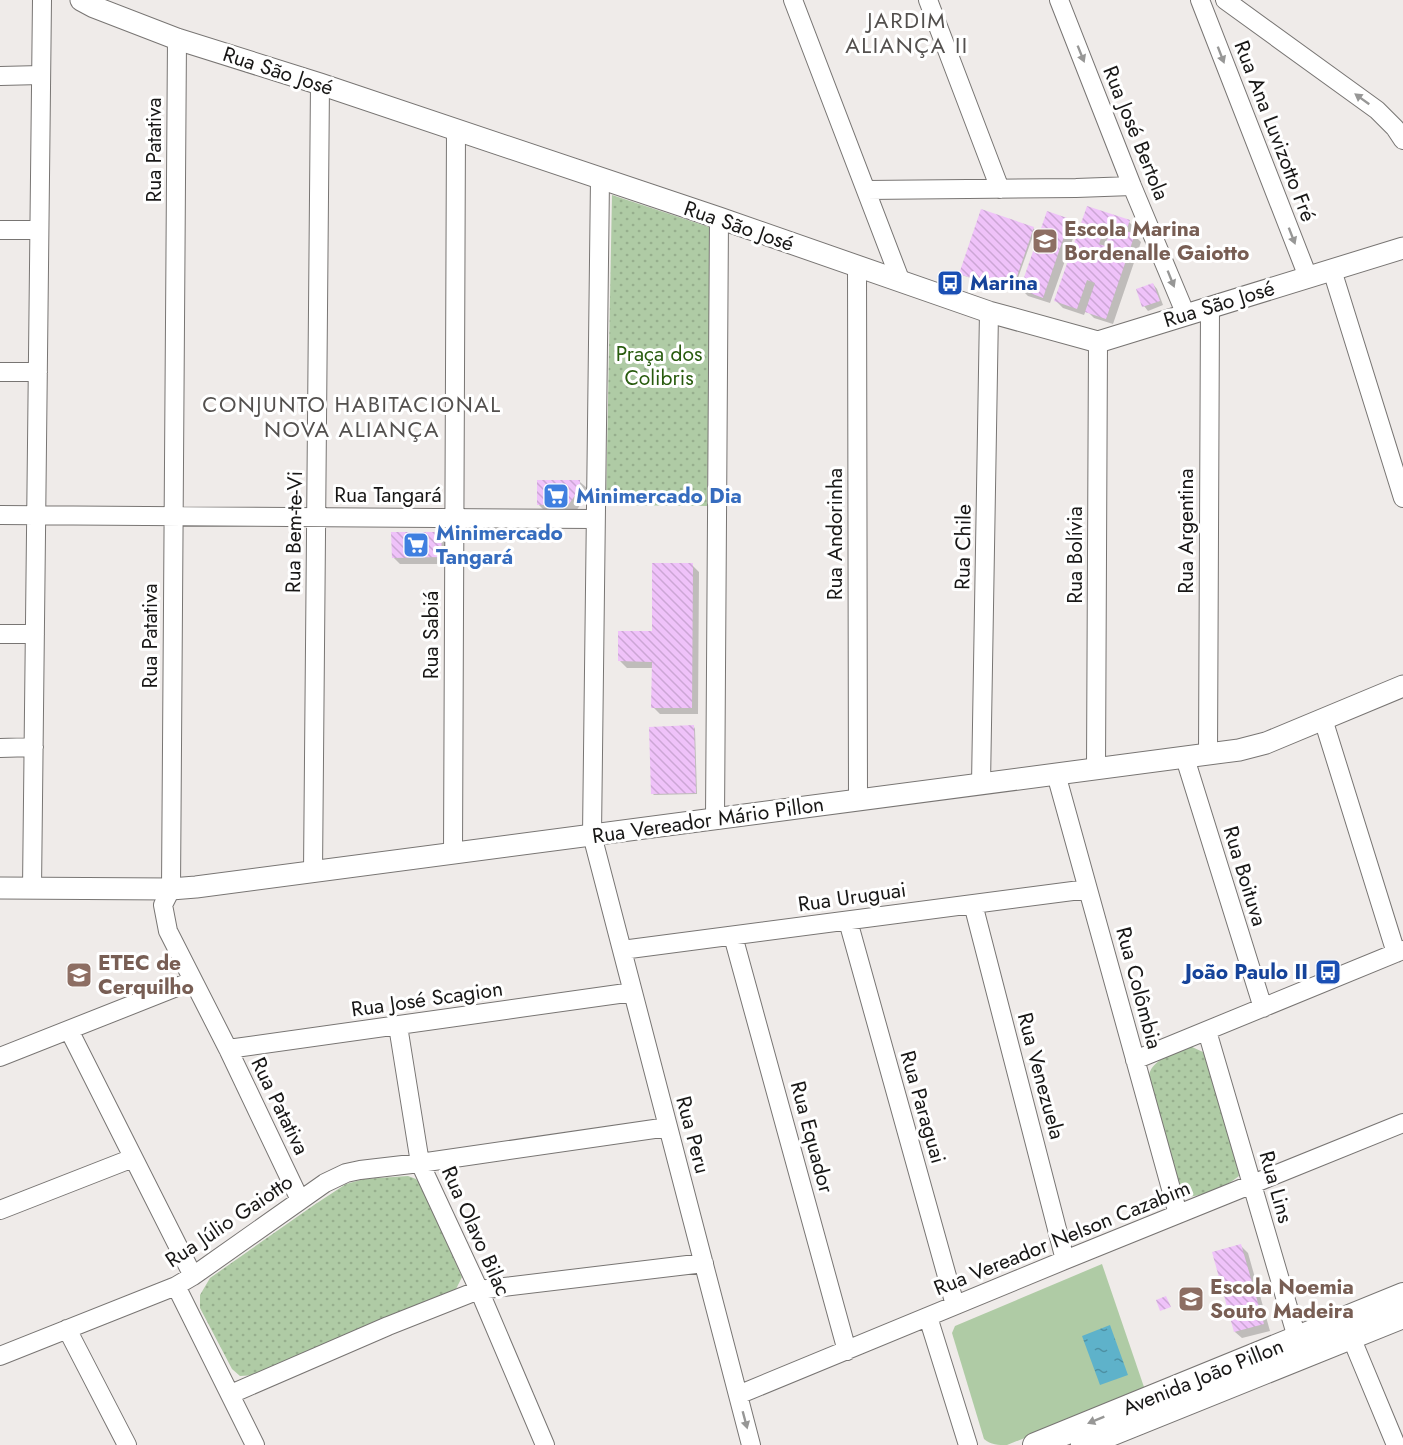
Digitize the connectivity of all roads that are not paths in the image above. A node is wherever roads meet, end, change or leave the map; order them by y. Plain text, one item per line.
1 (42, 0) edge
2 (81, 0) edge
3 (793, 0) edge
4 (928, 0) edge
5 (1059, 0) edge
6 (1200, 0) edge
7 (1225, 0) edge
8 (177, 39) junction
9 (41, 75) junction
10 (0, 76) edge
11 (320, 84) junction
12 (456, 130) junction
13 (1403, 140) edge
14 (600, 179) junction
15 (1132, 186) junction
16 (1000, 189) junction
17 (866, 190) junction
18 (719, 218) junction
19 (0, 230) edge
20 (39, 230) junction
21 (1403, 248) edge
22 (857, 267) junction
23 (1332, 270) junction
24 (1308, 277) junction
25 (901, 282) junction
26 (1209, 308) junction
27 (989, 312) junction
28 (1186, 315) junction
29 (1098, 342) junction
30 (0, 372) edge
31 (38, 372) junction
32 (1403, 498) edge
33 (0, 515) edge
34 (36, 515) junction
35 (174, 516) junction
36 (316, 517) junction
37 (454, 518) junction
38 (595, 519) junction
39 (0, 634) edge
40 (35, 634) junction
41 (1403, 686) edge
42 (1323, 719) junction
43 (34, 747) junction
44 (0, 748) edge
45 (1208, 754) junction
46 (1185, 758) junction
47 (1096, 769) junction
48 (1056, 774) junction
49 (981, 784) junction
50 (858, 800) junction
51 (715, 819) junction
52 (592, 835) junction
53 (453, 853) junction
54 (313, 872) junction
55 (0, 888) edge
56 (32, 889) junction
57 (171, 889) junction
58 (1088, 889) junction
59 (973, 904) junction
60 (848, 921) junction
61 (733, 936) junction
62 (622, 950) junction
63 (1399, 952) edge
64 (192, 981) junction
65 (633, 992) junction
66 (1263, 1008) junction
67 (398, 1026) junction
68 (69, 1030) junction
69 (1207, 1030) junction
70 (228, 1049) junction
71 (0, 1057) edge
72 (1135, 1060) junction
73 (1403, 1123) edge
74 (668, 1127) junction
75 (133, 1158) junction
76 (420, 1163) junction
77 (1251, 1185) junction
78 (300, 1200) junction
79 (0, 1210) edge
80 (1178, 1214) junction
81 (1065, 1260) junction
82 (704, 1263) junction
83 (193, 1276) junction
84 (176, 1286) junction
85 (479, 1290) junction
86 (1403, 1295) edge
87 (955, 1305) junction
88 (1403, 1316) edge
89 (928, 1317) junction
90 (1347, 1328) junction
91 (67, 1329) junction
92 (1300, 1348) junction
93 (847, 1350) junction
94 (0, 1356) edge
95 (231, 1394) junction
96 (738, 1395) junction
97 (127, 1445) edge
98 (255, 1445) edge
99 (545, 1445) edge
100 (751, 1445) edge
101 (968, 1445) edge
102 (1035, 1445) edge
103 (1083, 1445) edge
104 (1396, 1445) edge

1 - 9 street
2 - 8 street, Rua São José
3 - 17 street
4 - 16 street
5 -> 15 street, Rua José Bertola
6 -> 24 street, Rua Ana Luvizotto Fré
13 -> 7 street
8 - 11 street, Rua São José
8 - 35 street, Rua Patativa
9 - 10 street
9 - 20 street
11 - 12 street, Rua São José
11 - 36 street, Rua Bem-te-Vi
12 - 14 street, Rua São José
12 - 37 street, Rua Sabiá
14 - 18 street, Rua São José
14 - 38 street
15 - 16 street
15 -> 28 street, Rua José Bertola
16 - 17 street
17 - 25 street
18 - 22 street, Rua São José
18 - 51 street
19 - 20 street
20 - 31 street
21 - 23 street, Rua São José
22 - 25 street, Rua São José
22 - 50 street, Rua Andorinha
23 - 24 street, Rua São José
23 - 32 street
24 - 26 street, Rua São José
25 - 27 street, Rua São José
26 - 28 street, Rua São José
26 - 45 street, Rua Argentina
27 - 29 street, Rua São José
27 - 49 street, Rua Chile
28 - 29 street, Rua São José
29 - 47 street, Rua Bolívia
30 - 31 street
31 - 34 street
33 - 34 street, Rua Tangará
34 - 35 street, Rua Tangará
34 - 40 street
35 - 36 street, Rua Tangará
35 - 57 street, Rua Patativa
36 - 37 street, Rua Tangará
36 - 54 street, Rua Bem-te-Vi
37 - 38 street, Rua Tangará
37 - 53 street, Rua Sabiá
38 - 52 street
39 - 40 street
40 - 43 street
41 - 42 street, Rua Vereador Mário Pillon
42 - 45 street, Rua Vereador Mário Pillon
42 - 63 street
43 - 44 street
43 - 56 street
45 - 46 street, Rua Vereador Mário Pillon
46 - 47 street, Rua Vereador Mário Pillon
46 - 66 street, Rua Boituva
47 - 48 street, Rua Vereador Mário Pillon
48 - 49 street, Rua Vereador Mário Pillon
48 - 58 street, Rua Colômbia
49 - 50 street, Rua Vereador Mário Pillon
50 - 51 street, Rua Vereador Mário Pillon
51 - 52 street, Rua Vereador Mário Pillon
52 - 53 street, Rua Vereador Mário Pillon
52 - 62 street, Rua Peru
53 - 54 street, Rua Vereador Mário Pillon
54 - 57 street, Rua Vereador Mário Pillon
55 - 56 street, Rua Vereador Mário Pillon
56 - 57 street, Rua Vereador Mário Pillon
57 - 64 street, Rua Patativa
58 - 59 street, Rua Uruguai
58 - 72 street, Rua Colômbia
59 - 60 street, Rua Uruguai
59 - 81 street, Rua Venezuela
60 - 61 street, Rua Uruguai
60 - 87 street, Rua Paraguai
61 - 62 street, Rua Uruguai
61 - 93 street, Rua Equador
62 - 65 street, Rua Peru
63 - 66 street
64 - 68 street
64 - 70 street, Rua Patativa
65 - 67 street, Rua José Scagion
65 - 74 street, Rua Peru
66 - 69 street
67 - 70 street, Rua José Scagion
67 - 76 street, Rua Olavo Bilac
68 - 71 street
68 - 75 street
69 - 72 street
69 - 77 street, Rua Lins
70 - 78 street, Rua Patativa
72 - 80 street, Rua Colômbia
73 - 77 street, Rua Vereador Nelson Cazabim
74 - 76 street, Rua Júlio Gaiotto
74 - 82 street, Rua Peru
75 - 79 street
75 - 83 street
76 - 78 street, Rua Júlio Gaiotto
76 - 85 street, Rua Olavo Bilac
77 - 80 street, Rua Vereador Nelson Cazabim
77 - 92 street, Rua Lins
78 - 83 street, Rua Júlio Gaiotto
80 - 81 street, Rua Vereador Nelson Cazabim
81 - 87 street, Rua Vereador Nelson Cazabim
82 - 85 street
82 - 96 street, Rua Peru
83 - 84 street, Rua Júlio Gaiotto
84 - 91 street, Rua Júlio Gaiotto
84 - 95 street
85 - 95 street
85 - 99 street, Rua Olavo Bilac
86 - 90 main road, Avenida João Pillon
87 - 89 street, Rua Vereador Nelson Cazabim
88 - 90 main road, Avenida João Pillon
89 - 93 street, Rua Vereador Nelson Cazabim
89 - 101 street
90 - 92 main road, Avenida João Pillon
90 - 104 street
91 - 94 street, Rua Júlio Gaiotto
91 - 97 street
92 -> 102 main road, Avenida João Pillon
92 - 103 main road, Avenida João Pillon
93 - 96 street, Rua Vereador Nelson Cazabim
95 - 98 street
96 -> 100 street, Rua Peru

